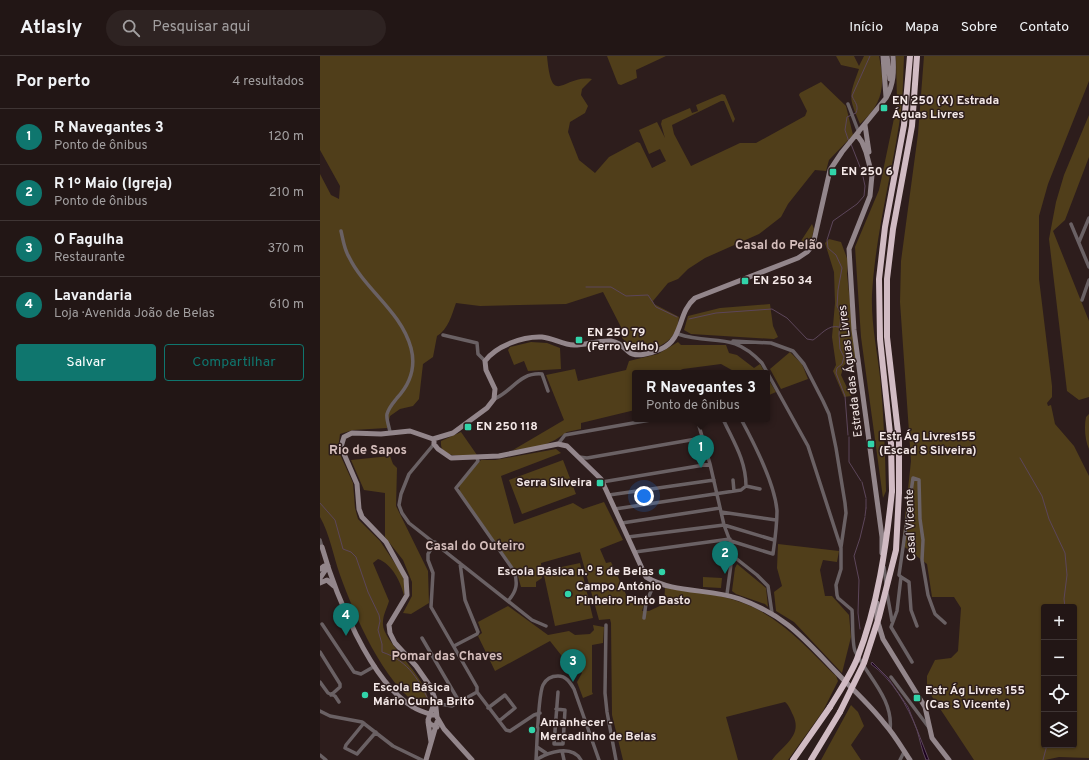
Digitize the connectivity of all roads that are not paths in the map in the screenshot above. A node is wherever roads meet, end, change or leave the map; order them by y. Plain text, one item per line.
1 (883, 56) edge
2 (887, 56) edge
3 (893, 56) edge
4 (910, 56) edge
5 (917, 56) edge
6 (886, 98) junction
7 (848, 104) dead end
8 (865, 125) junction
9 (858, 133) junction
10 (866, 137) junction
11 (872, 175) junction
12 (1089, 218) edge
13 (1071, 224) dead end
14 (341, 231) dead end
15 (1078, 242) junction
16 (1089, 267) edge
17 (1089, 280) edge
18 (1082, 300) dead end
19 (678, 334) junction
20 (443, 335) dead end
21 (730, 341) junction
22 (485, 362) junction
23 (766, 370) edge
24 (770, 377) edge
25 (548, 391) dead end
26 (494, 399) junction
27 (639, 422) edge
28 (698, 422) edge
29 (724, 422) edge
30 (743, 422) edge
31 (390, 432) junction
32 (702, 438) junction
33 (434, 442) junction
34 (558, 444) junction
35 (579, 457) junction
36 (477, 458) junction
37 (710, 464) junction
38 (714, 480) junction
39 (733, 480) dead end
40 (602, 482) junction
41 (746, 486) junction
42 (760, 489) dead end
43 (734, 491) junction
44 (717, 493) junction
45 (609, 495) junction
46 (615, 510) junction
47 (720, 510) junction
48 (776, 520) junction
49 (622, 523) junction
50 (724, 525) junction
51 (628, 537) junction
52 (320, 540) edge
53 (731, 540) junction
54 (774, 540) junction
55 (435, 542) junction
56 (322, 547) junction
57 (841, 548) junction
58 (635, 552) junction
59 (320, 556) edge
60 (733, 556) junction
61 (882, 558) junction
62 (460, 563) junction
63 (328, 566) junction
64 (320, 569) edge
65 (901, 577) junction
66 (320, 578) edge
67 (320, 582) edge
68 (655, 582) junction
69 (336, 588) junction
70 (727, 594) junction
71 (508, 601) junction
72 (772, 613) junction
73 (644, 618) dead end
74 (892, 621) junction
75 (945, 623) dead end
76 (322, 624) dead end
77 (606, 625) dead end
78 (546, 626) dead end
79 (918, 626) dead end
80 (422, 638) dead end
81 (454, 646) junction
82 (320, 652) edge
83 (912, 662) dead end
84 (375, 666) junction
85 (892, 677) dead end
86 (320, 682) edge
87 (478, 692) junction
88 (558, 692) dead end
89 (331, 695) junction
90 (339, 702) dead end
91 (434, 703) junction
92 (460, 703) junction
93 (488, 708) junction
94 (556, 709) junction
95 (320, 711) edge
96 (540, 713) junction
97 (432, 720) junction
98 (499, 721) junction
99 (364, 723) junction
100 (444, 729) junction
101 (890, 730) junction
102 (930, 730) junction
103 (376, 732) junction
104 (554, 744) junction
105 (431, 745) junction
106 (537, 747) junction
107 (554, 751) junction
108 (562, 751) junction
109 (904, 752) junction
110 (546, 753) junction
111 (320, 755) edge
112 (326, 760) edge
113 (422, 760) edge
114 (426, 760) edge
115 (472, 760) edge
116 (536, 760) edge
117 (564, 760) edge
118 (582, 760) edge
119 (599, 760) edge
120 (616, 760) edge
121 (793, 760) edge
122 (811, 760) edge
123 (900, 760) edge
124 (910, 760) edge
125 (949, 760) edge

1 - 6 street
2 - 6 street
3 - 6 street
4 - 121 highway, bridge
5 - 122 highway, bridge
6 - 8 street
7 - 9 street
8 - 9 street
8 - 10 street
9 - 10 street
9 - 11 street, Estrada das Águas Livres
9 - 19 street
10 - 11 street
11 - 61 street, Estrada das Águas Livres
12 - 15 street
13 - 15 street
14 - 31 street
15 - 16 street
17 - 18 street
19 - 21 street
19 - 22 street
20 - 22 street
21 - 23 street
21 - 57 street
22 - 26 street
24 - 57 street
25 - 26 street
26 - 33 street
27 - 34 street
28 - 32 street
29 - 41 street
30 - 48 street
31 - 33 street
31 - 91 street
32 - 35 street
32 - 37 street
33 - 36 street
33 - 55 street
34 - 35 street
34 - 36 street
35 - 40 street
36 - 71 street
37 - 38 street
37 - 40 street
38 - 44 street
38 - 45 street
39 - 43 street
40 - 45 street
41 - 42 street
41 - 43 street
43 - 44 street
44 - 46 street
44 - 47 street
45 - 46 street
46 - 49 street
47 - 48 street
47 - 49 street
47 - 50 street
48 - 54 street
49 - 51 street
50 - 51 street
50 - 53 street
50 - 54 street
51 - 58 street
52 - 56 street
53 - 54 street
53 - 58 street
53 - 60 street
55 - 62 street
55 - 81 street
56 - 59 street
56 - 63 street
57 - 101 street
58 - 68 street
60 - 70 street
60 - 72 street
61 - 74 street
61 - 102 street, Estrada das Águas Livres
62 - 71 street
62 - 81 street
63 - 64 street
63 - 66 street
63 - 69 street
65 - 74 street, Casal Vicente
65 - 75 street, Casal Vicente
65 - 79 street, Casal Vicente
67 - 69 street
68 - 70 street
68 - 73 street
69 - 84 street
70 - 72 street
71 - 78 street
72 - 101 street
74 - 83 street
76 - 84 street
77 - 120 street
80 - 92 street
81 - 87 street
82 - 89 street
84 - 97 street
85 - 102 street
86 - 89 street
87 - 92 street
87 - 93 street
88 - 94 street
89 - 90 street
91 - 92 street
91 - 97 street
93 - 98 street
93 - 98 street
94 - 104 street
94 - 104 street
95 - 99 street
96 - 98 street
96 - 106 street
96 - 119 street
97 - 100 street
97 - 100 street
97 - 105 street
97 - 105 street
99 - 103 street
99 - 103 street
100 - 115 street
101 - 109 street
102 - 125 street, Estrada das Águas Livres
103 - 113 street
104 - 107 street
105 - 114 street
106 - 110 street
106 - 116 street
107 - 108 street
107 - 110 street
108 - 117 street
108 - 118 street
109 - 123 street
109 - 124 street
110 - 116 street
111 - 112 street

